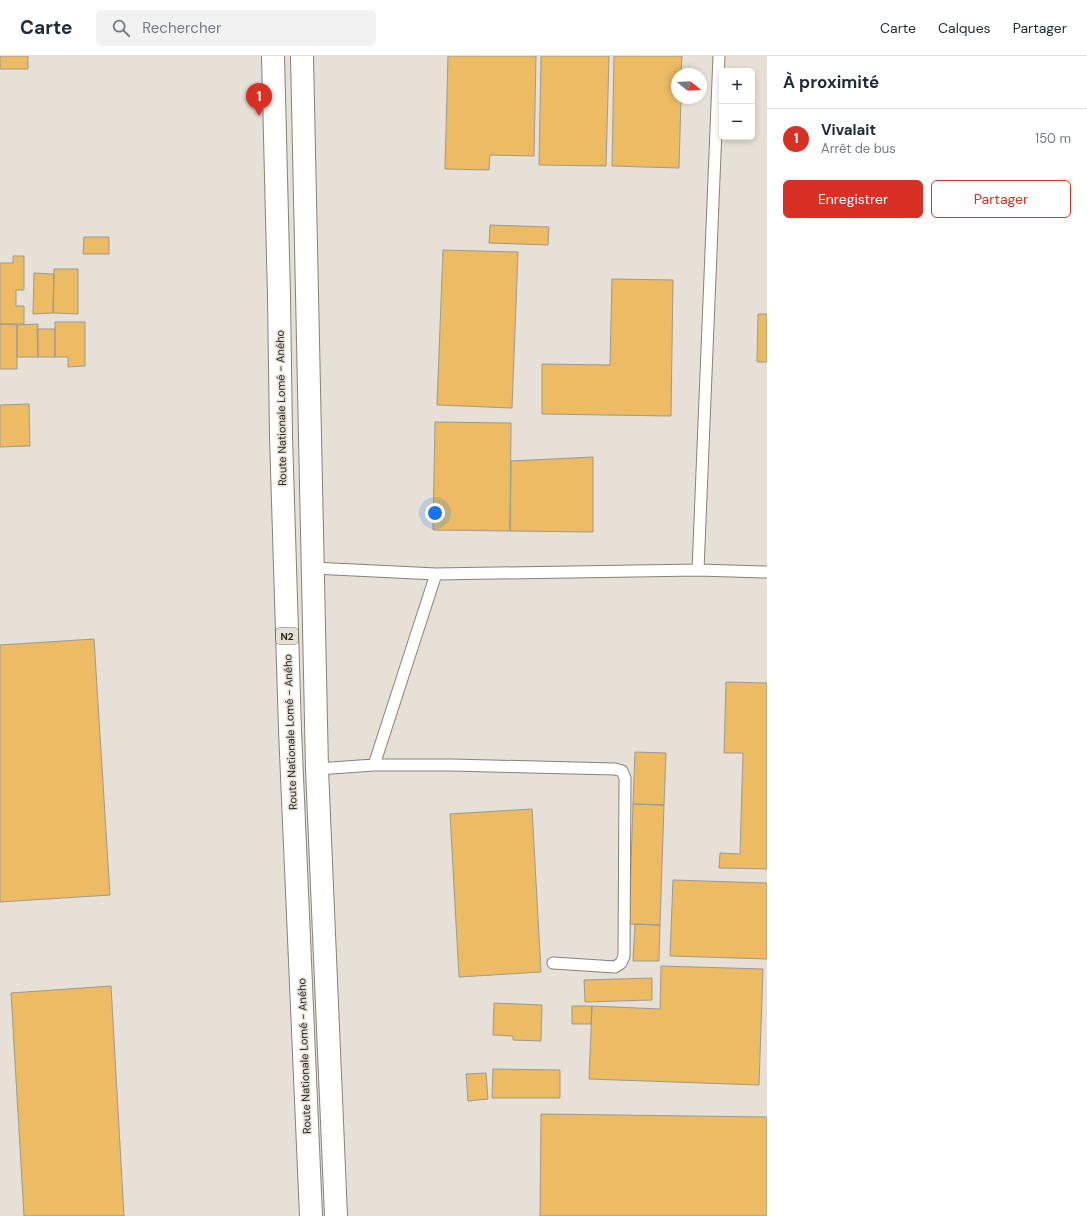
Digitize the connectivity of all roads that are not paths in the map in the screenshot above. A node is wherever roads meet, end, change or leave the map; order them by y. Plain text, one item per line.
1 (273, 56) edge
2 (302, 56) edge
3 (719, 56) edge
4 (313, 568) junction
5 (698, 570) junction
6 (767, 572) edge
7 (436, 574) junction
8 (374, 765) junction
9 (317, 769) junction
10 (553, 963) dead end
11 (311, 1216) edge
12 (336, 1216) edge

1 - 11 highway, Route Nationale Lomé - Aného / N2
2 - 4 highway, N2
3 - 5 lane
4 - 7 lane
4 - 9 highway, N2
5 - 6 lane
5 - 7 lane
7 - 8 lane
8 - 9 lane
8 - 10 lane
9 - 12 highway, N2

